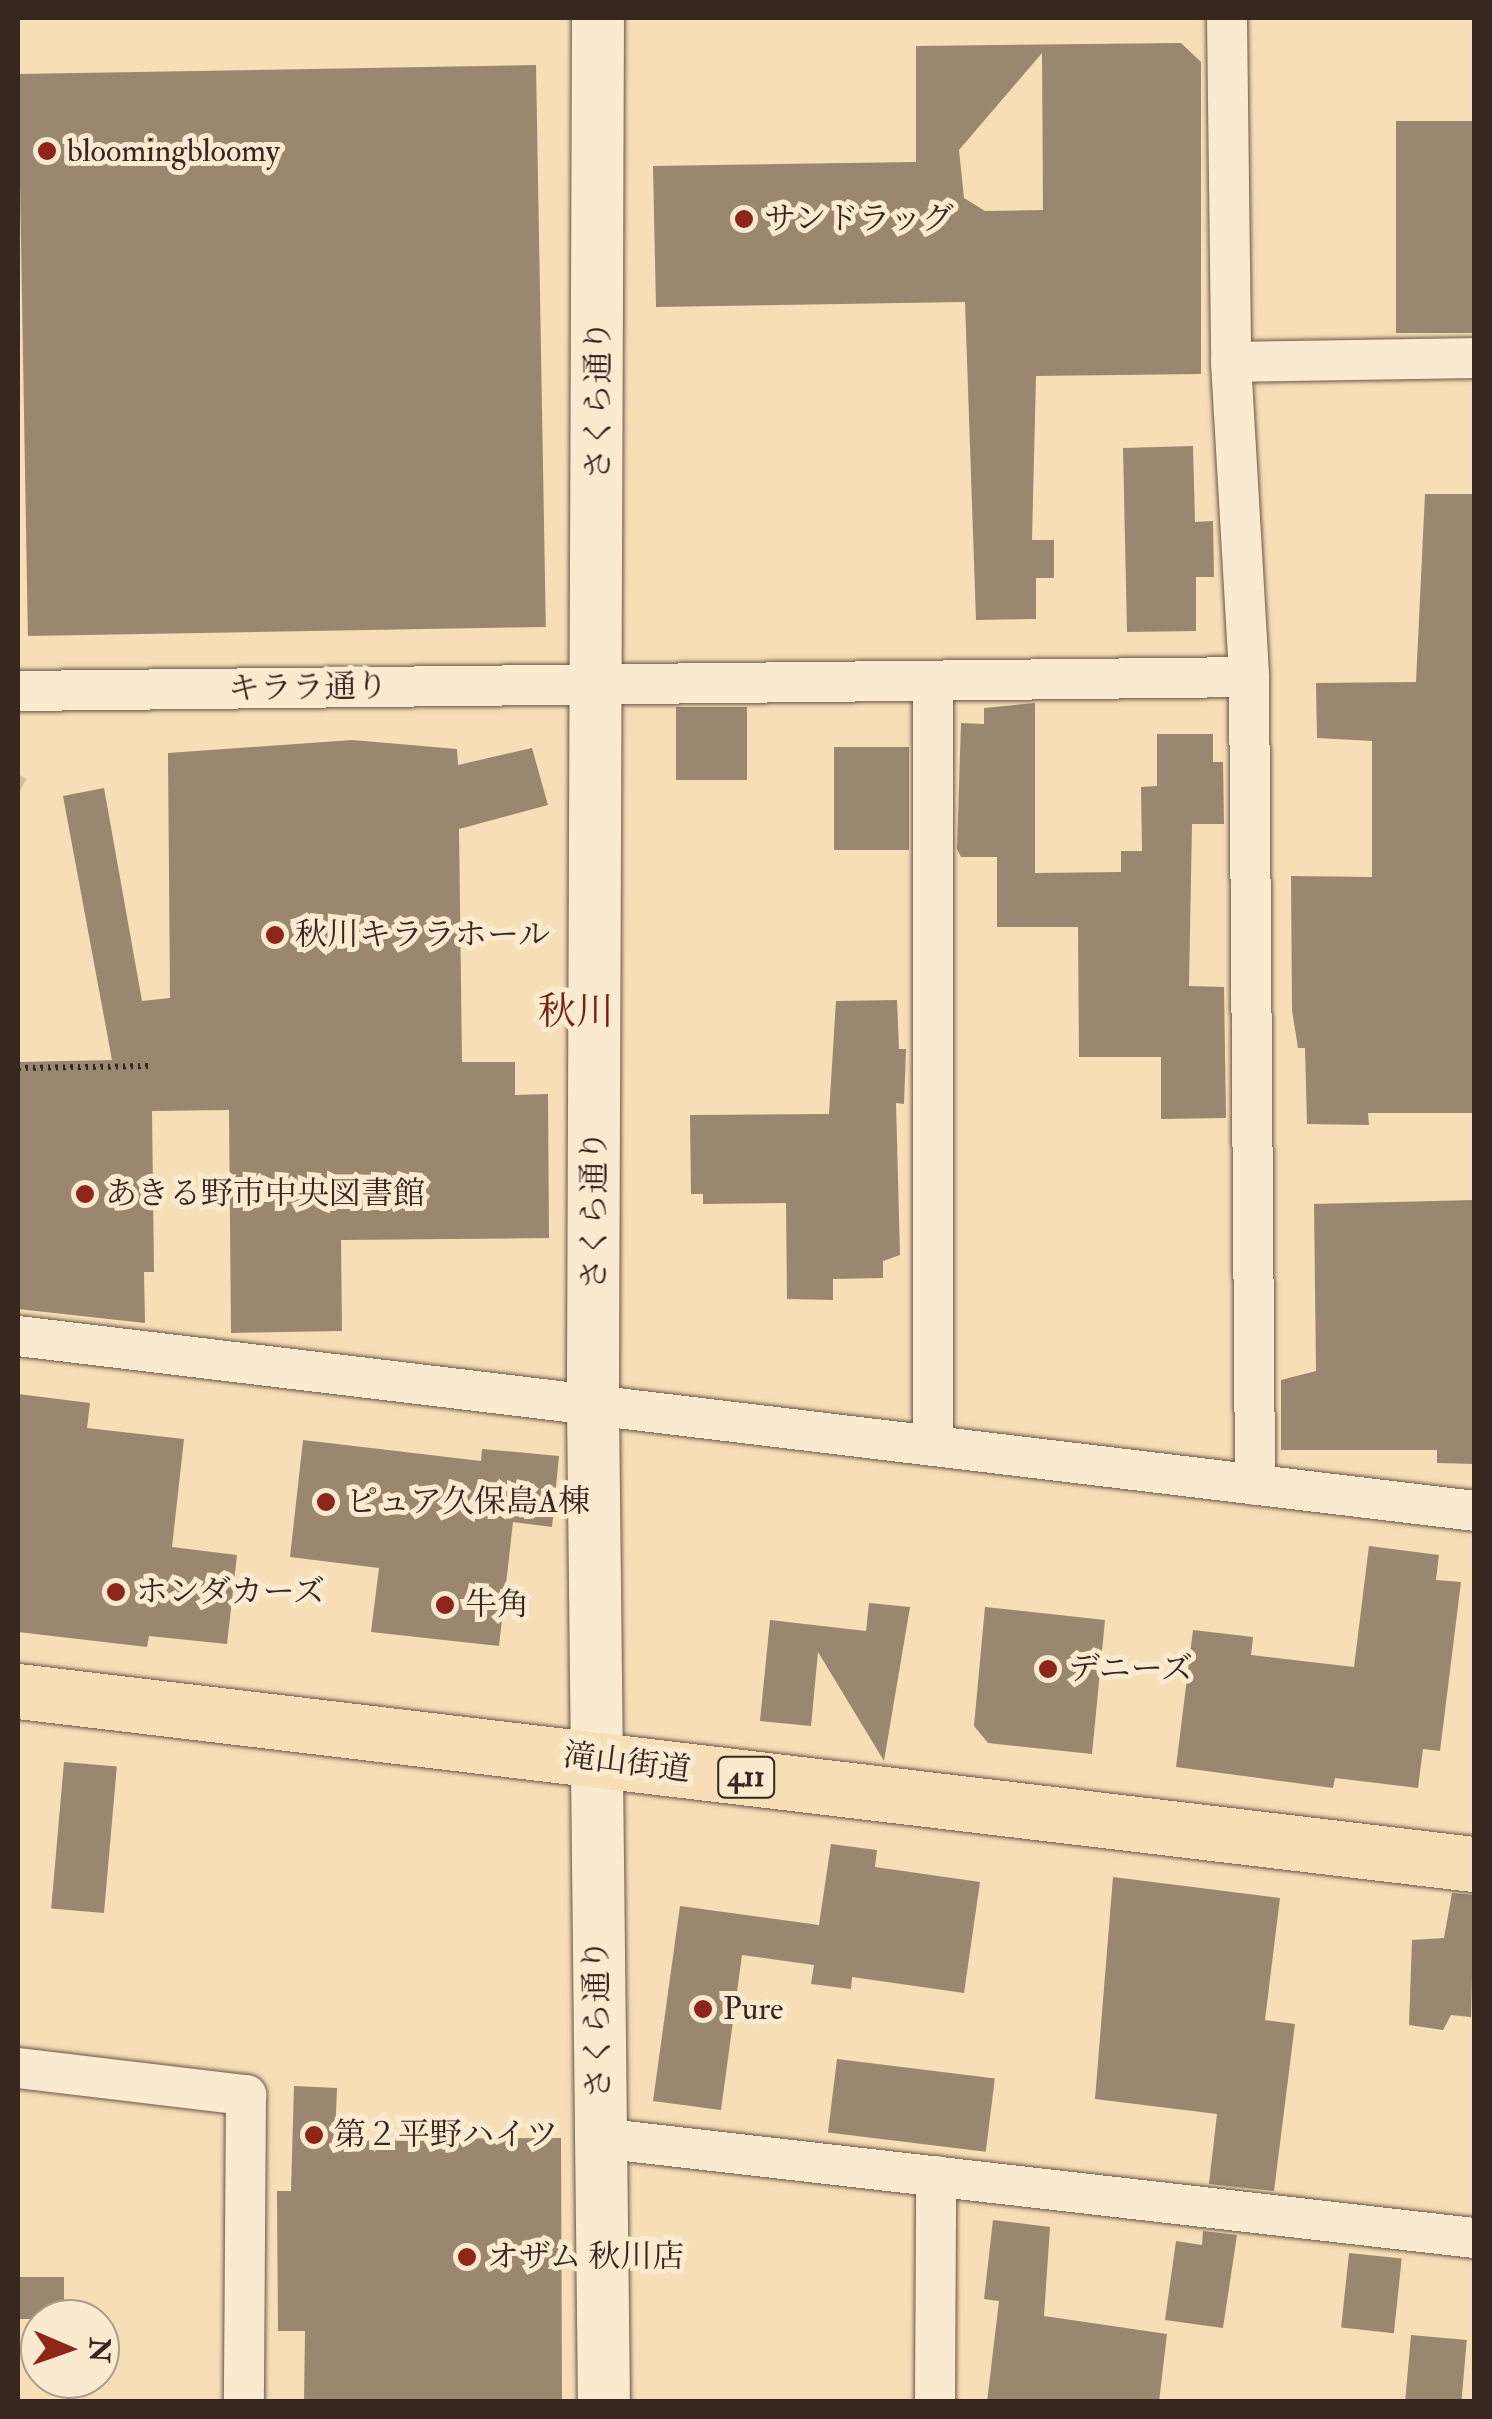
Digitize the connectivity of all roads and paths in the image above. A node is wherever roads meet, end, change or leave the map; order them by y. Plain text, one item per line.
1 (598, 18) edge
2 (1227, 18) edge
3 (1474, 358) edge
4 (1232, 362) junction
5 (1249, 677) junction
6 (933, 681) junction
7 (599, 684) junction
8 (18, 692) edge
9 (152, 1066) dead end
10 (18, 1068) edge
11 (18, 1336) edge
12 (593, 1406) junction
13 (932, 1446) junction
14 (1255, 1485) junction
15 (1474, 1511) edge
16 (18, 1692) edge
17 (596, 1759) junction
18 (1474, 1864) edge
19 (18, 2068) edge
20 (599, 2138) junction
21 (936, 2176) junction
22 (1474, 2238) edge
23 (244, 2402) edge
24 (604, 2402) edge
25 (935, 2402) edge

1 - 7 street, さくら通り
2 - 4 street
3 - 4 street
4 - 5 street
5 - 6 street, キララ通り
5 - 14 street
6 - 7 street, キララ通り
6 - 13 street
7 - 8 street, キララ通り
7 - 12 street, さくら通り
9 - 10 path
11 - 12 street
12 - 13 street
12 - 17 street, さくら通り
13 - 14 street
14 - 15 street
16 - 17 highway, 滝山街道 / 411
17 - 18 highway, 滝山街道 / 411
17 - 20 street, さくら通り
19 - 23 street
20 - 21 street
20 - 24 street, さくら通り
21 - 22 street
21 - 25 street

